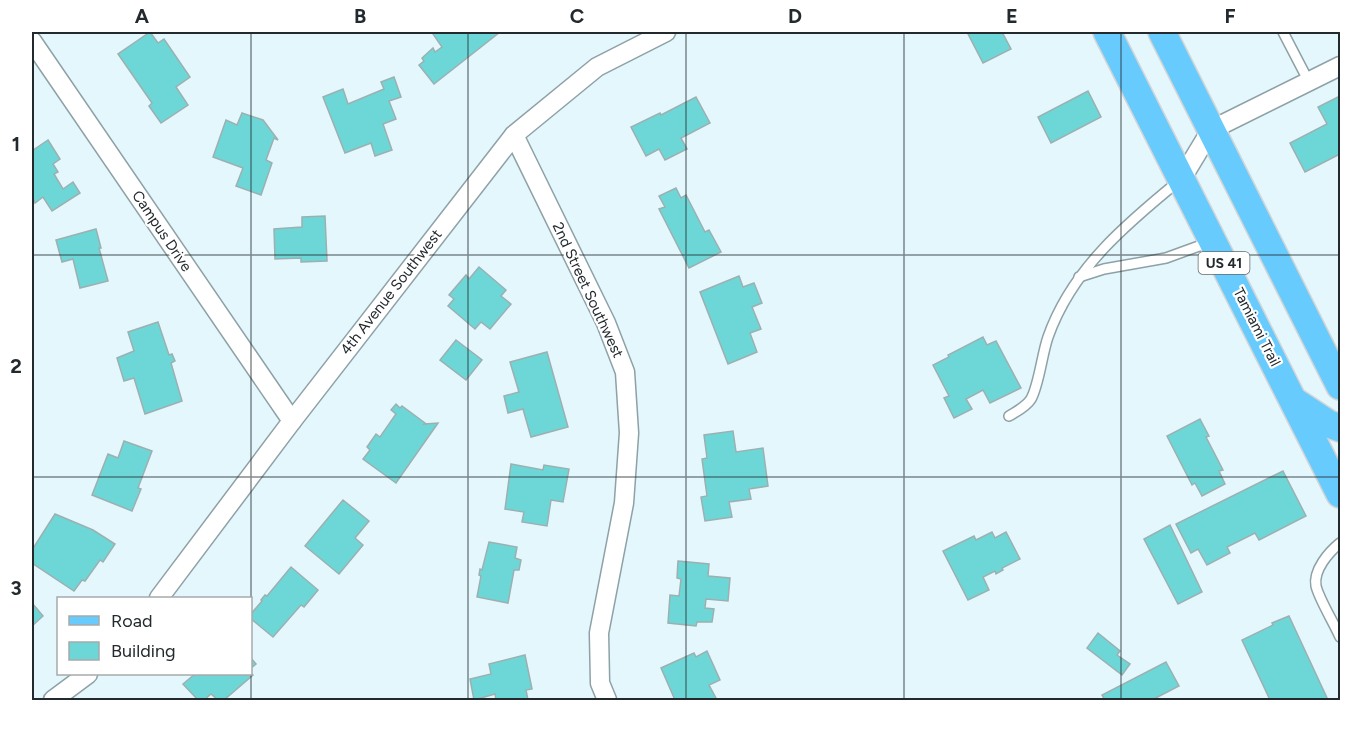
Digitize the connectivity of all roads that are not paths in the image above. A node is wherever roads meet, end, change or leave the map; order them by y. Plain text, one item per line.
1 (666, 32) edge
2 (1107, 32) edge
3 (1162, 32) edge
4 (1283, 32) edge
5 (32, 41) edge
6 (1341, 66) edge
7 (1308, 82) junction
8 (1211, 130) junction
9 (514, 135) junction
10 (1182, 178) junction
11 (1213, 240) junction
12 (1079, 277) junction
13 (1341, 386) edge
14 (1293, 400) junction
15 (1010, 416) dead end
16 (292, 420) junction
17 (1341, 428) edge
18 (1341, 494) edge
19 (1341, 543) edge
20 (160, 597) edge
21 (1341, 637) edge
22 (87, 675) edge
23 (53, 700) edge
24 (607, 700) edge

1 - 9 street, 4th Avenue Southwest
2 - 10 main road, Tamiami Trail / US 41
3 - 8 main road, US 41
4 - 7 lane
5 - 16 street, Campus Drive
6 - 7 street
7 - 8 street
8 - 10 street
8 - 13 main road, US 41
9 - 16 street, 4th Avenue Southwest
9 - 24 street, 2nd Street Southwest
10 - 11 main road, Tamiami Trail / US 41
10 - 12 lane
11 - 12 lane
11 - 14 main road, Tamiami Trail / US 41
12 - 15 lane
14 - 17 main road
14 - 18 main road, Tamiami Trail / US 41
16 - 20 street, 4th Avenue Southwest
19 - 21 lane
22 - 23 street

